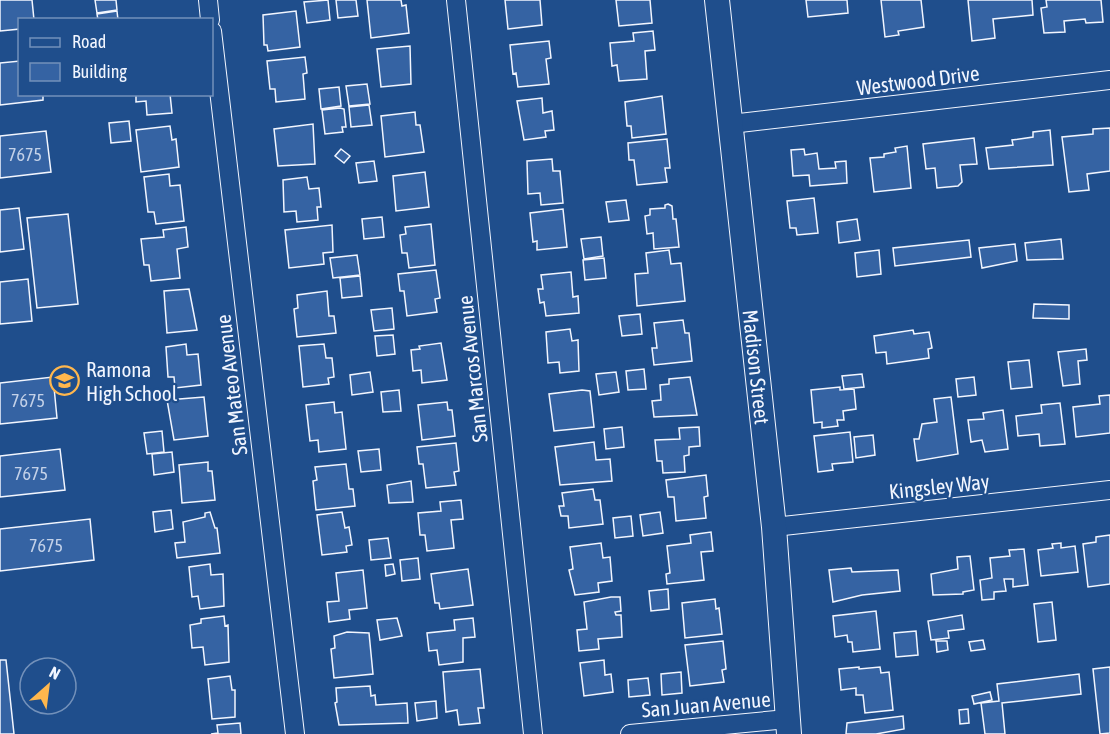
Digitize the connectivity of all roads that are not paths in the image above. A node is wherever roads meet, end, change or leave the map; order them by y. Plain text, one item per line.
1 (208, 0) edge
2 (456, 0) edge
3 (717, 0) edge
4 (210, 18) edge
5 (213, 39) edge
6 (1110, 80) edge
7 (731, 124) junction
8 (1110, 490) edge
9 (774, 527) junction
10 (788, 727) edge
11 (295, 734) edge
12 (533, 734) edge
13 (630, 734) edge

1 - 4 street
2 - 12 street, San Marcos Avenue
3 - 7 main road, Madison Street
5 - 11 street, San Mateo Avenue
6 - 7 street, Westwood Drive
7 - 9 main road, Madison Street
8 - 9 street, Kingsley Way
9 - 10 main road, Madison Street
10 - 13 street, San Juan Avenue

